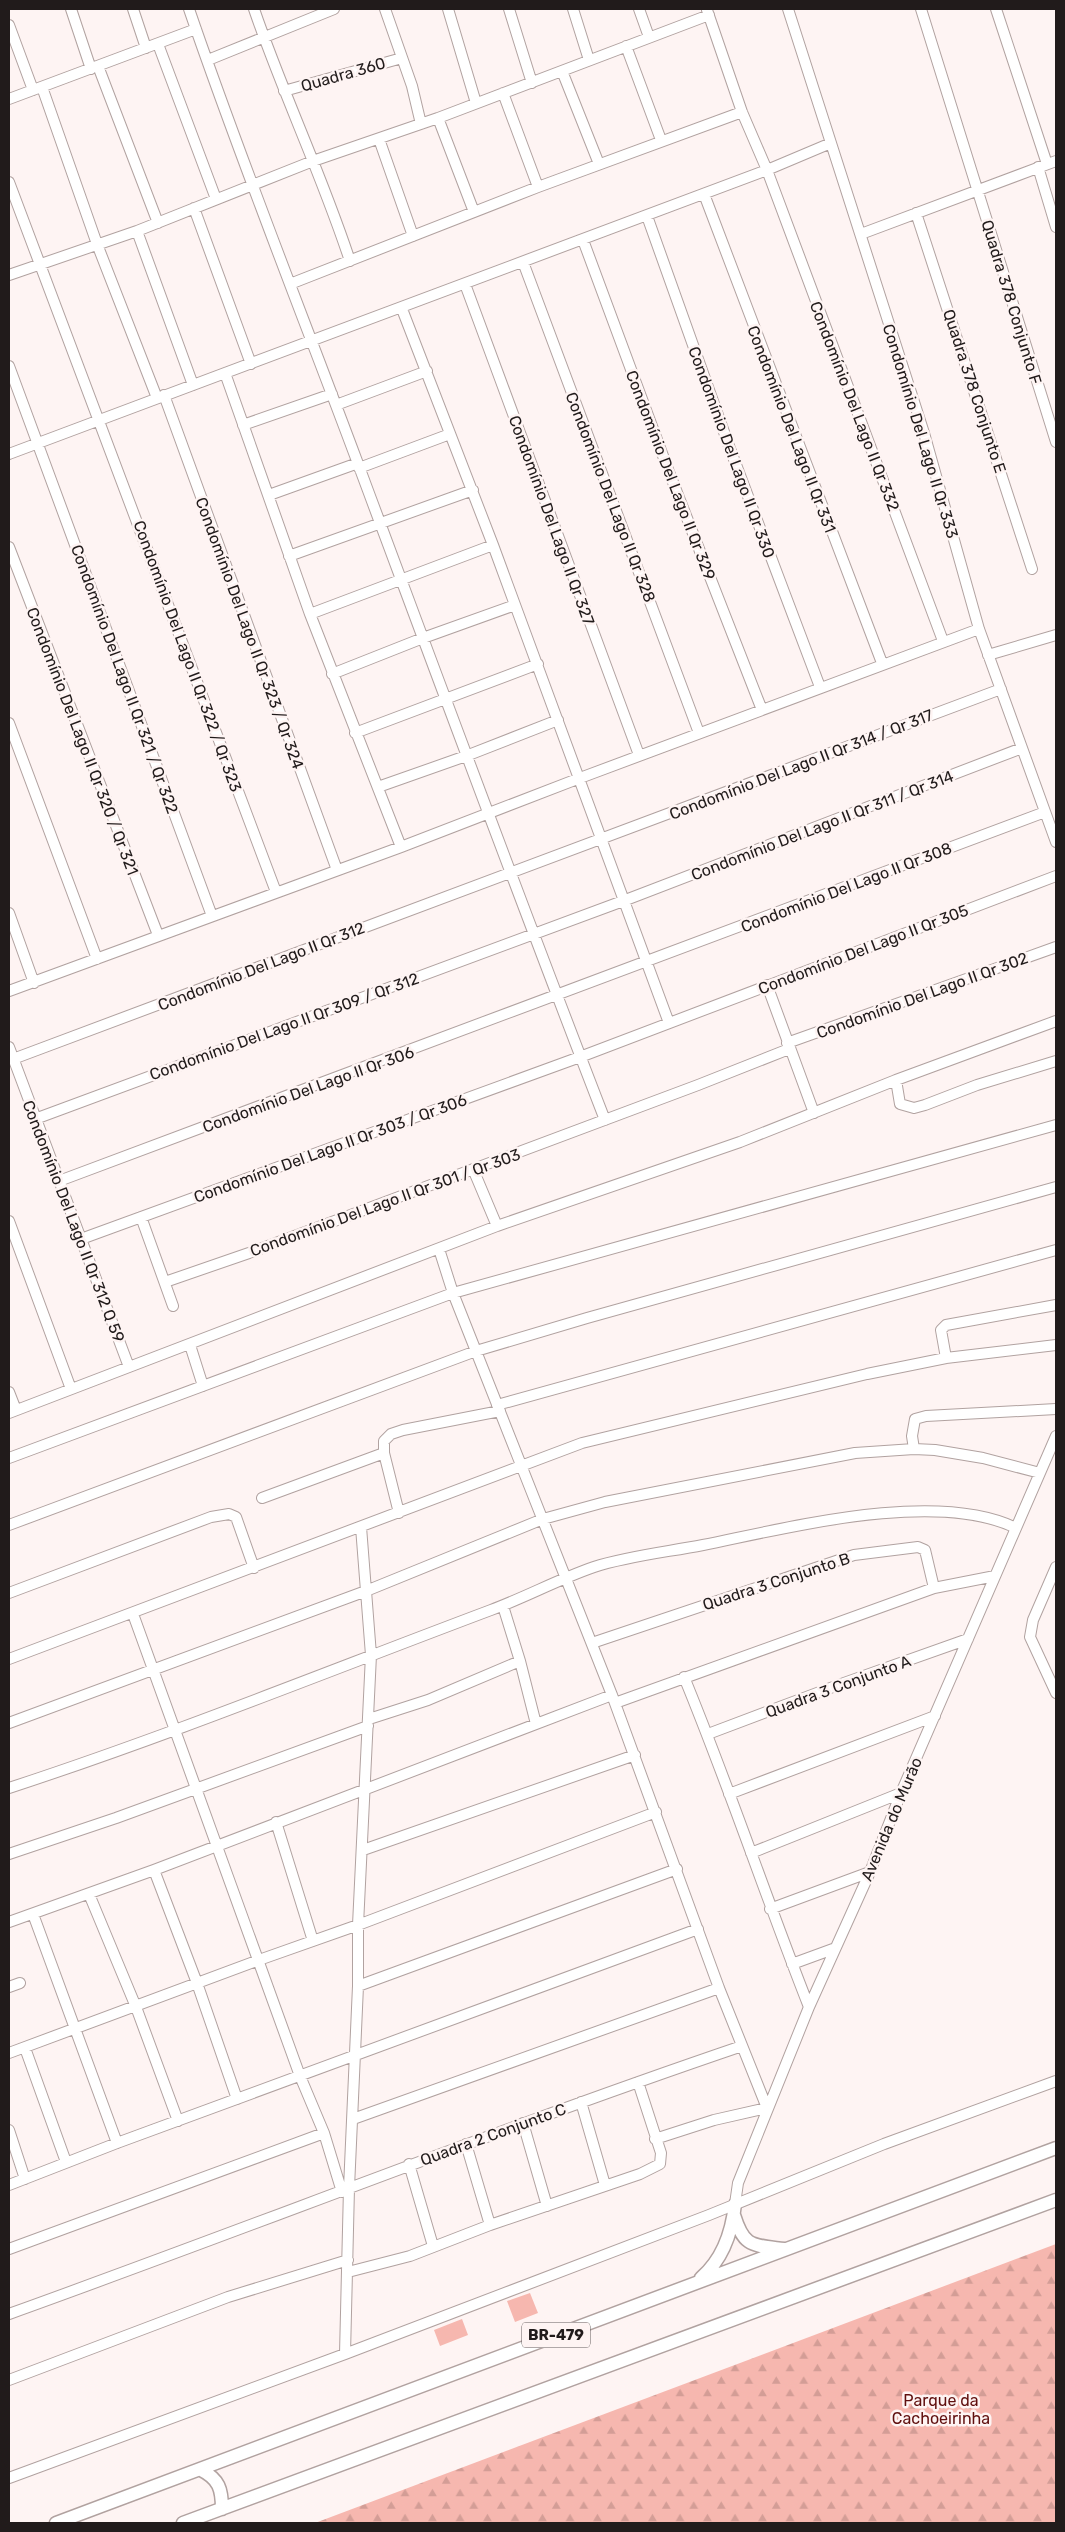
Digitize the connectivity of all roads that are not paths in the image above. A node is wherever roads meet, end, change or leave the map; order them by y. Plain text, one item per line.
1 (71, 9) edge
2 (133, 9) edge
3 (189, 9) edge
4 (254, 9) edge
5 (334, 9) edge
6 (385, 9) edge
7 (448, 9) edge
8 (509, 9) edge
9 (573, 9) edge
10 (639, 9) edge
11 (788, 9) edge
12 (921, 9) edge
13 (996, 9) edge
14 (318, 12) edge
15 (708, 12) edge
16 (9, 25) edge
17 (196, 29) junction
18 (263, 36) junction
19 (649, 37) junction
20 (158, 44) junction
21 (626, 46) junction
22 (146, 48) junction
23 (402, 58) junction
24 (208, 60) junction
25 (589, 60) junction
26 (94, 67) junction
27 (562, 71) junction
28 (532, 83) junction
29 (38, 88) junction
30 (284, 90) junction
31 (503, 93) junction
32 (9, 99) edge
33 (476, 103) junction
34 (742, 112) junction
35 (438, 118) junction
36 (421, 124) junction
37 (379, 139) junction
38 (662, 140) junction
39 (831, 144) junction
40 (313, 161) junction
41 (599, 164) junction
42 (1047, 164) edge
43 (767, 170) junction
44 (9, 182) edge
45 (251, 185) junction
46 (538, 187) junction
47 (978, 191) junction
48 (704, 194) junction
49 (216, 199) junction
50 (194, 208) junction
51 (474, 212) junction
52 (916, 213) junction
53 (647, 216) junction
54 (158, 223) junction
55 (1056, 227) edge
56 (137, 231) junction
57 (861, 234) junction
58 (413, 236) junction
59 (583, 240) junction
60 (97, 244) junction
61 (350, 261) junction
62 (523, 262) junction
63 (38, 263) junction
64 (9, 275) edge
65 (290, 284) junction
66 (465, 284) junction
67 (402, 308) junction
68 (311, 343) junction
69 (251, 364) junction
70 (9, 366) edge
71 (427, 372) junction
72 (224, 373) junction
73 (192, 385) junction
74 (332, 394) junction
75 (161, 397) junction
76 (336, 405) junction
77 (100, 419) junction
78 (243, 425) junction
79 (450, 434) junction
80 (1056, 442) edge
81 (39, 443) junction
82 (9, 454) edge
83 (358, 465) junction
84 (473, 490) junction
85 (269, 495) junction
86 (379, 524) junction
87 (493, 545) junction
88 (9, 547) edge
89 (289, 556) junction
90 (1032, 569) dead end
91 (402, 581) junction
92 (515, 605) junction
93 (310, 614) junction
94 (978, 629) junction
95 (1056, 635) edge
96 (423, 638) junction
97 (944, 641) junction
98 (988, 655) junction
99 (538, 664) junction
100 (882, 664) junction
101 (332, 674) junction
102 (820, 687) junction
103 (1001, 689) junction
104 (445, 699) junction
105 (762, 710) junction
106 (558, 720) junction
107 (9, 723) edge
108 (355, 733) junction
109 (699, 733) junction
110 (1022, 748) junction
111 (639, 755) junction
112 (466, 756) junction
113 (580, 778) junction
114 (378, 787) junction
115 (488, 812) junction
116 (1045, 812) junction
117 (602, 839) junction
118 (1056, 842) edge
119 (401, 847) junction
120 (337, 870) junction
121 (509, 872) junction
122 (1056, 876) edge
123 (276, 892) junction
124 (623, 902) junction
125 (9, 914) edge
126 (212, 916) junction
127 (532, 934) junction
128 (158, 935) junction
129 (1056, 947) edge
130 (97, 959) junction
131 (647, 962) junction
132 (34, 983) junction
133 (767, 985) junction
134 (9, 991) edge
135 (558, 996) junction
136 (1056, 1021) edge
137 (669, 1023) junction
138 (788, 1046) junction
139 (9, 1047) edge
140 (580, 1057) junction
141 (13, 1059) junction
142 (1056, 1061) edge
143 (896, 1080) junction
144 (814, 1113) junction
145 (36, 1119) junction
146 (605, 1120) junction
147 (1056, 1125) edge
148 (473, 1169) junction
149 (59, 1181) junction
150 (1056, 1187) edge
151 (141, 1218) junction
152 (9, 1221) edge
153 (497, 1226) junction
154 (81, 1239) junction
155 (439, 1248) junction
156 (1056, 1250) edge
157 (165, 1282) junction
158 (453, 1294) junction
159 (1056, 1305) edge
160 (173, 1306) dead end
161 (190, 1345) junction
162 (1056, 1345) edge
163 (476, 1351) junction
164 (946, 1358) junction
165 (129, 1367) junction
166 (203, 1386) junction
167 (71, 1389) junction
168 (9, 1392) edge
169 (499, 1408) junction
170 (1056, 1409) edge
171 (12, 1411) edge
172 (1056, 1436) edge
173 (914, 1449) junction
174 (384, 1453) junction
175 (9, 1458) edge
176 (521, 1465) junction
177 (1040, 1473) junction
178 (262, 1498) dead end
179 (399, 1513) junction
180 (543, 1520) junction
181 (9, 1525) edge
182 (361, 1527) junction
183 (1016, 1528) junction
184 (1056, 1567) edge
185 (254, 1568) junction
186 (995, 1576) junction
187 (565, 1579) junction
188 (934, 1588) junction
189 (366, 1592) junction
190 (9, 1593) edge
191 (503, 1606) junction
192 (133, 1614) junction
193 (968, 1639) junction
194 (592, 1643) junction
195 (371, 1656) junction
196 (9, 1659) edge
197 (520, 1662) junction
198 (152, 1670) junction
199 (684, 1678) junction
200 (1056, 1693) edge
201 (614, 1698) junction
202 (935, 1716) junction
203 (368, 1722) junction
204 (9, 1723) edge
205 (536, 1724) junction
206 (174, 1729) junction
207 (708, 1734) junction
208 (635, 1755) junction
209 (9, 1788) edge
210 (197, 1788) junction
211 (365, 1790) junction
212 (901, 1793) junction
213 (729, 1794) junction
214 (656, 1812) junction
215 (276, 1822) junction
216 (218, 1845) junction
217 (363, 1850) junction
218 (751, 1852) junction
219 (9, 1854) edge
220 (676, 1869) junction
221 (154, 1870) junction
222 (870, 1872) junction
223 (89, 1894) junction
224 (770, 1909) junction
225 (33, 1914) junction
226 (9, 1922) edge
227 (358, 1925) junction
228 (698, 1929) junction
229 (313, 1941) junction
230 (833, 1949) junction
231 (259, 1960) junction
232 (792, 1964) junction
233 (20, 1983) dead end
234 (197, 1984) junction
235 (358, 1986) junction
236 (9, 1987) edge
237 (719, 1988) junction
238 (136, 2006) junction
239 (808, 2007) junction
240 (76, 2028) junction
241 (742, 2046) junction
242 (25, 2048) junction
243 (9, 2053) edge
244 (356, 2055) junction
245 (300, 2076) junction
246 (1056, 2081) edge
247 (638, 2082) junction
248 (237, 2099) junction
249 (581, 2102) junction
250 (767, 2108) junction
251 (353, 2120) junction
252 (178, 2121) junction
253 (524, 2123) junction
254 (9, 2130) edge
255 (324, 2133) junction
256 (656, 2139) junction
257 (117, 2143) junction
258 (466, 2144) junction
259 (1056, 2148) edge
260 (66, 2162) junction
261 (409, 2164) junction
262 (25, 2179) junction
263 (9, 2185) edge
264 (605, 2185) junction
265 (346, 2190) junction
266 (1056, 2200) edge
267 (547, 2206) junction
268 (734, 2209) junction
269 (490, 2225) junction
270 (433, 2246) junction
271 (9, 2249) edge
272 (786, 2250) junction
273 (348, 2260) junction
274 (348, 2272) junction
275 (695, 2283) junction
276 (9, 2314) edge
277 (345, 2354) junction
278 (9, 2380) edge
279 (201, 2470) junction
280 (9, 2478) edge
281 (222, 2509) junction
282 (56, 2523) edge
283 (183, 2523) edge

1 - 26 street
2 - 22 street
3 - 17 street
4 - 18 street
5 - 14 street
6 - 23 street
7 - 33 street
8 - 28 street
9 - 25 street
10 - 19 street
11 - 39 street, Condomínio Del Lago II Qr 333
12 - 47 street, Quadra 378 Conjunto F
13 - 42 street
14 - 18 street
15 - 19 street
15 - 34 street, Condomínio Del Lago II Qr 332
16 - 29 street, Condomínio Del Lago II Qr 323 / Qr 324
17 - 20 street
17 - 24 street
18 - 24 street
18 - 30 street
19 - 21 street
20 - 22 street
20 - 49 street
21 - 25 street
21 - 38 street
22 - 26 street
23 - 30 street, Quadra 360
23 - 36 street
24 - 45 street
25 - 27 street
26 - 29 street
26 - 54 street
27 - 28 street
27 - 41 street
28 - 31 street
29 - 32 street
29 - 60 street, Condomínio Del Lago II Qr 323 / Qr 324
30 - 40 street
31 - 33 street
31 - 46 street
33 - 35 street
34 - 38 street
34 - 43 street, Condomínio Del Lago II Qr 332
35 - 36 street
35 - 51 street
36 - 37 street
37 - 40 street
37 - 58 street
38 - 41 street
39 - 43 street
39 - 57 street, Condomínio Del Lago II Qr 333
40 - 45 street
40 - 61 street
41 - 46 street
42 - 47 street
42 - 55 street
43 - 48 street
43 - 97 street, Condomínio Del Lago II Qr 332
44 - 63 street, Condomínio Del Lago II Qr 322 / Qr 323
45 - 49 street
45 - 65 street
46 - 51 street
47 - 52 street
47 - 80 street, Quadra 378 Conjunto F
48 - 53 street
48 - 100 street, Condomínio Del Lago II Qr 331
49 - 50 street
50 - 54 street
50 - 69 street
51 - 58 street
52 - 57 street
52 - 90 street, Quadra 378 Conjunto E
53 - 59 street
53 - 102 street, Condomínio Del Lago II Qr 330
54 - 56 street
56 - 60 street
56 - 73 street
57 - 94 street, Condomínio Del Lago II Qr 333
58 - 61 street
59 - 62 street
59 - 105 street, Condomínio Del Lago II Qr 329
60 - 63 street
60 - 75 street, Condomínio Del Lago II Qr 323 / Qr 324
61 - 65 street
62 - 66 street
62 - 109 street, Condomínio Del Lago II Qr 328
63 - 64 street
63 - 77 street, Condomínio Del Lago II Qr 322 / Qr 323
65 - 68 street
66 - 67 street
66 - 111 street, Condomínio Del Lago II Qr 327
67 - 68 street
67 - 71 street
68 - 69 street
68 - 74 street
69 - 72 street
70 - 81 street, Condomínio Del Lago II Qr 321 / Qr 322
71 - 76 street
71 - 79 street
72 - 73 street
72 - 78 street
73 - 75 street
74 - 76 street
74 - 78 street
75 - 77 street
75 - 120 street, Condomínio Del Lago II Qr 323 / Qr 324
76 - 83 street
77 - 81 street
77 - 123 street, Condomínio Del Lago II Qr 322 / Qr 323
78 - 85 street
79 - 83 street
79 - 84 street
81 - 82 street
81 - 126 street, Condomínio Del Lago II Qr 321 / Qr 322
83 - 85 street
83 - 86 street
84 - 86 street
84 - 87 street
85 - 89 street
86 - 89 street
86 - 91 street
87 - 91 street
87 - 92 street
88 - 128 street, Condomínio Del Lago II Qr 320 / Qr 321
89 - 93 street
91 - 93 street
91 - 96 street
92 - 96 street
92 - 99 street
93 - 101 street
94 - 97 street
94 - 98 street, Condomínio Del Lago II Qr 333
95 - 98 street
96 - 101 street
96 - 104 street
97 - 100 street
98 - 103 street, Condomínio Del Lago II Qr 333
99 - 104 street
99 - 106 street
100 - 102 street
101 - 108 street
102 - 105 street
103 - 110 street, Condomínio Del Lago II Qr 333
103 - 117 street, Condomínio Del Lago II Qr 314 / Qr 317
104 - 108 street
104 - 112 street
105 - 109 street
106 - 112 street
106 - 113 street
107 - 130 street
108 - 114 street
109 - 111 street
110 - 116 street, Condomínio Del Lago II Qr 333
110 - 124 street, Condomínio Del Lago II Qr 311 / Qr 314
111 - 113 street
112 - 114 street
112 - 115 street
113 - 115 street
113 - 117 street
114 - 119 street
115 - 119 street
115 - 121 street
116 - 118 street, Condomínio Del Lago II Qr 333
116 - 131 street, Condomínio Del Lago II Qr 308
117 - 121 street, Condomínio Del Lago II Qr 314 / Qr 317
117 - 124 street
119 - 120 street
120 - 123 street
121 - 127 street
121 - 141 street, Condomínio Del Lago II Qr 312
122 - 133 street, Condomínio Del Lago II Qr 305
123 - 126 street
124 - 127 street, Condomínio Del Lago II Qr 311 / Qr 314
124 - 131 street
125 - 132 street
126 - 128 street
127 - 135 street
127 - 145 street, Condomínio Del Lago II Qr 309 / Qr 312
128 - 130 street
129 - 138 street, Condomínio Del Lago II Qr 302
130 - 132 street
131 - 135 street, Condomínio Del Lago II Qr 308
131 - 137 street
132 - 134 street
133 - 137 street, Condomínio Del Lago II Qr 305
133 - 138 street
135 - 140 street
135 - 149 street, Condomínio Del Lago II Qr 306
136 - 143 street
137 - 140 street, Condomínio Del Lago II Qr 305
138 - 144 street
138 - 146 street, Condomínio Del Lago II Qr 302
139 - 141 street, Condomínio Del Lago II Qr 312 Q 59
140 - 146 street
140 - 151 street, Condomínio Del Lago II Qr 303 / Qr 306
141 - 145 street, Condomínio Del Lago II Qr 312 Q 59
142 - 143 street
143 - 144 street
144 - 153 street
145 - 149 street, Condomínio Del Lago II Qr 312 Q 59
146 - 148 street, Condomínio Del Lago II Qr 301 / Qr 303
147 - 158 street
148 - 153 street
148 - 157 street, Condomínio Del Lago II Qr 301 / Qr 303
149 - 154 street, Condomínio Del Lago II Qr 312 Q 59
150 - 163 street
151 - 154 street, Condomínio Del Lago II Qr 303 / Qr 306
151 - 157 street
152 - 167 street
153 - 155 street
154 - 165 street, Condomínio Del Lago II Qr 312 Q 59
155 - 158 street
155 - 161 street
156 - 169 street
157 - 160 street
158 - 163 street
158 - 166 street
159 - 164 street
161 - 165 street
161 - 166 street
162 - 164 street
163 - 169 street
163 - 181 street
164 - 176 street
165 - 167 street
166 - 175 street
167 - 171 street
168 - 171 street
169 - 174 street
169 - 176 street
170 - 173 street
172 - 177 street, Avenida do Murão
173 - 177 street
173 - 180 street
174 - 178 street
174 - 179 street
176 - 179 street
176 - 180 street
177 - 183 street, Avenida do Murão
179 - 182 street
180 - 187 street
180 - 189 street
182 - 185 street
182 - 189 street
183 - 186 street, Avenida do Murão
183 - 187 street
184 - 200 street
185 - 190 street
185 - 192 street
186 - 188 street
186 - 193 street, Avenida do Murão
187 - 191 street
187 - 194 street
188 - 194 street, Quadra 3 Conjunto B
188 - 199 street
189 - 195 street
189 - 198 street
191 - 195 street
191 - 197 street
192 - 196 street
192 - 198 street
193 - 202 street, Avenida do Murão
193 - 207 street, Quadra 3 Conjunto A
194 - 201 street
195 - 203 street
195 - 206 street
197 - 203 street
197 - 205 street
198 - 204 street
198 - 206 street
199 - 201 street
199 - 207 street
201 - 205 street
201 - 208 street
202 - 212 street, Avenida do Murão
202 - 213 street
203 - 210 street
203 - 211 street
205 - 211 street
206 - 209 street
206 - 210 street
207 - 213 street
208 - 214 street
208 - 217 street
210 - 216 street
210 - 219 street
211 - 215 street
211 - 217 street
212 - 218 street
212 - 222 street, Avenida do Murão
213 - 218 street
214 - 220 street
214 - 227 street
215 - 216 street
215 - 229 street
216 - 221 street
216 - 231 street
217 - 227 street
218 - 224 street
220 - 228 street
220 - 235 street
221 - 223 street
221 - 234 street
222 - 224 street
222 - 230 street, Avenida do Murão
223 - 225 street
223 - 238 street
224 - 232 street
225 - 226 street
225 - 240 street
227 - 229 street
227 - 235 street
228 - 237 street
228 - 244 street
229 - 231 street
230 - 232 street
230 - 239 street, Avenida do Murão
231 - 234 street
231 - 245 street
232 - 239 street
233 - 236 street
234 - 238 street
234 - 248 street
235 - 244 street
237 - 241 street
237 - 251 street
238 - 240 street
238 - 252 street
239 - 250 street, Avenida do Murão
240 - 242 street
240 - 257 street
241 - 247 street, Quadra 2 Conjunto C
241 - 250 street
242 - 243 street
242 - 260 street
244 - 245 street
244 - 251 street
245 - 248 street
245 - 255 street
246 - 268 street
247 - 249 street, Quadra 2 Conjunto C
247 - 256 street
248 - 252 street
249 - 253 street, Quadra 2 Conjunto C
249 - 264 street
250 - 256 street
250 - 268 street, Avenida do Murão
251 - 265 street
252 - 257 street
253 - 258 street, Quadra 2 Conjunto C
253 - 267 street
254 - 262 street
255 - 265 street
255 - 271 street
256 - 264 street
257 - 260 street
258 - 261 street, Quadra 2 Conjunto C
258 - 269 street
259 - 272 main road, BR-479
260 - 262 street
261 - 265 street, Quadra 2 Conjunto C
261 - 270 street
262 - 263 street
264 - 267 street
265 - 273 street
265 - 276 street, Quadra 2 Conjunto C
266 - 281 main road, BR-479
267 - 269 street
268 - 272 main road
268 - 275 main road
268 - 277 street
269 - 270 street
270 - 274 street
272 - 275 main road, BR-479
273 - 274 street
273 - 278 street
274 - 277 street
275 - 279 main road, BR-479
277 - 280 street
279 - 281 main road
279 - 282 main road, BR-479
281 - 283 main road, BR-479

